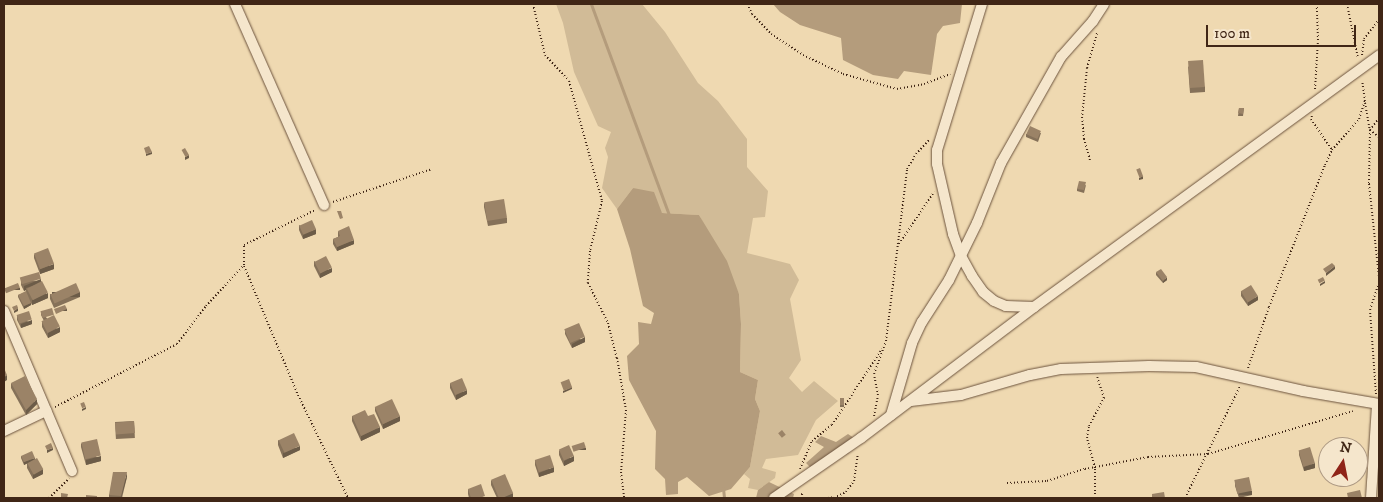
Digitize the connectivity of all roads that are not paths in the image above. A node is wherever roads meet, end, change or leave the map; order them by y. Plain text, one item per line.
1 (235, 4) edge
2 (982, 4) edge
3 (1104, 4) edge
4 (1379, 55) edge
5 (324, 206) road end
6 (960, 256) junction
7 (1034, 307) junction
8 (4, 311) edge
9 (910, 401) junction
10 (1378, 404) edge
11 (46, 411) junction
12 (891, 415) junction
13 (4, 431) edge
14 (72, 471) road end
15 (774, 498) edge
16 (1371, 498) edge

1 - 5 street
2 - 6 street
3 - 6 street
4 - 7 street
6 - 7 street
6 - 12 street
7 - 9 street
8 - 11 street
9 - 10 street
9 - 12 street
10 - 16 street
11 - 13 street
11 - 14 street
12 - 15 street

